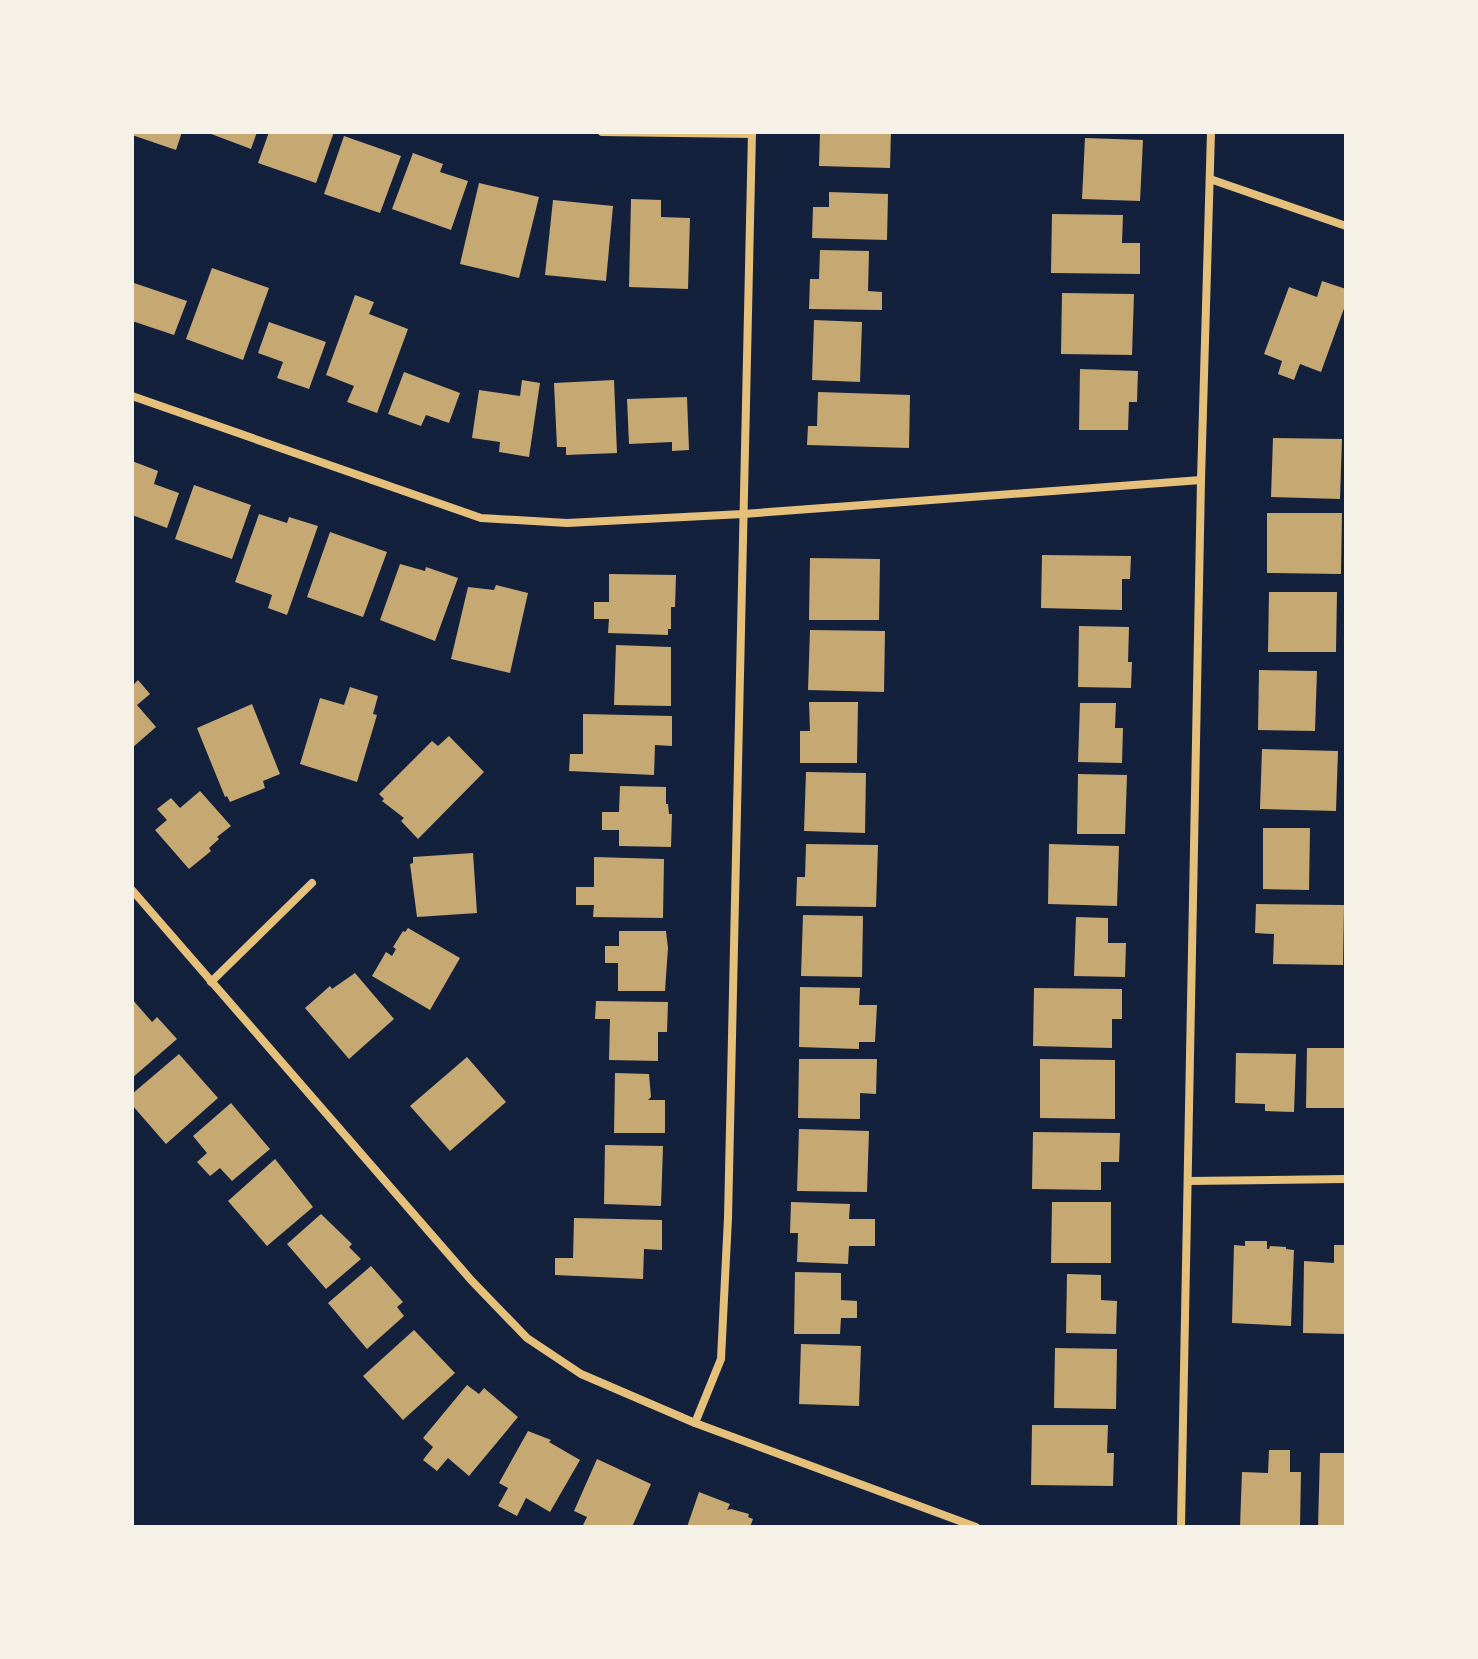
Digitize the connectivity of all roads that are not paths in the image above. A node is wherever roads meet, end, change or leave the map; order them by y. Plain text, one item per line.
1 (602, 132) edge
2 (1211, 132) edge
3 (752, 133) edge
4 (1210, 179) junction
5 (1346, 226) edge
6 (132, 396) edge
7 (1201, 480) junction
8 (743, 514) junction
9 (312, 883) dead end
10 (132, 890) edge
11 (211, 982) junction
12 (1346, 1179) edge
13 (1188, 1181) junction
14 (695, 1423) junction
15 (976, 1527) edge
16 (1181, 1527) edge

1 - 3 street
2 - 4 street
3 - 8 street
4 - 5 street
4 - 7 street
6 - 8 street
7 - 8 street
7 - 13 street
8 - 14 street
9 - 11 street
10 - 11 street
11 - 14 street
12 - 13 street
13 - 16 street
14 - 15 street

